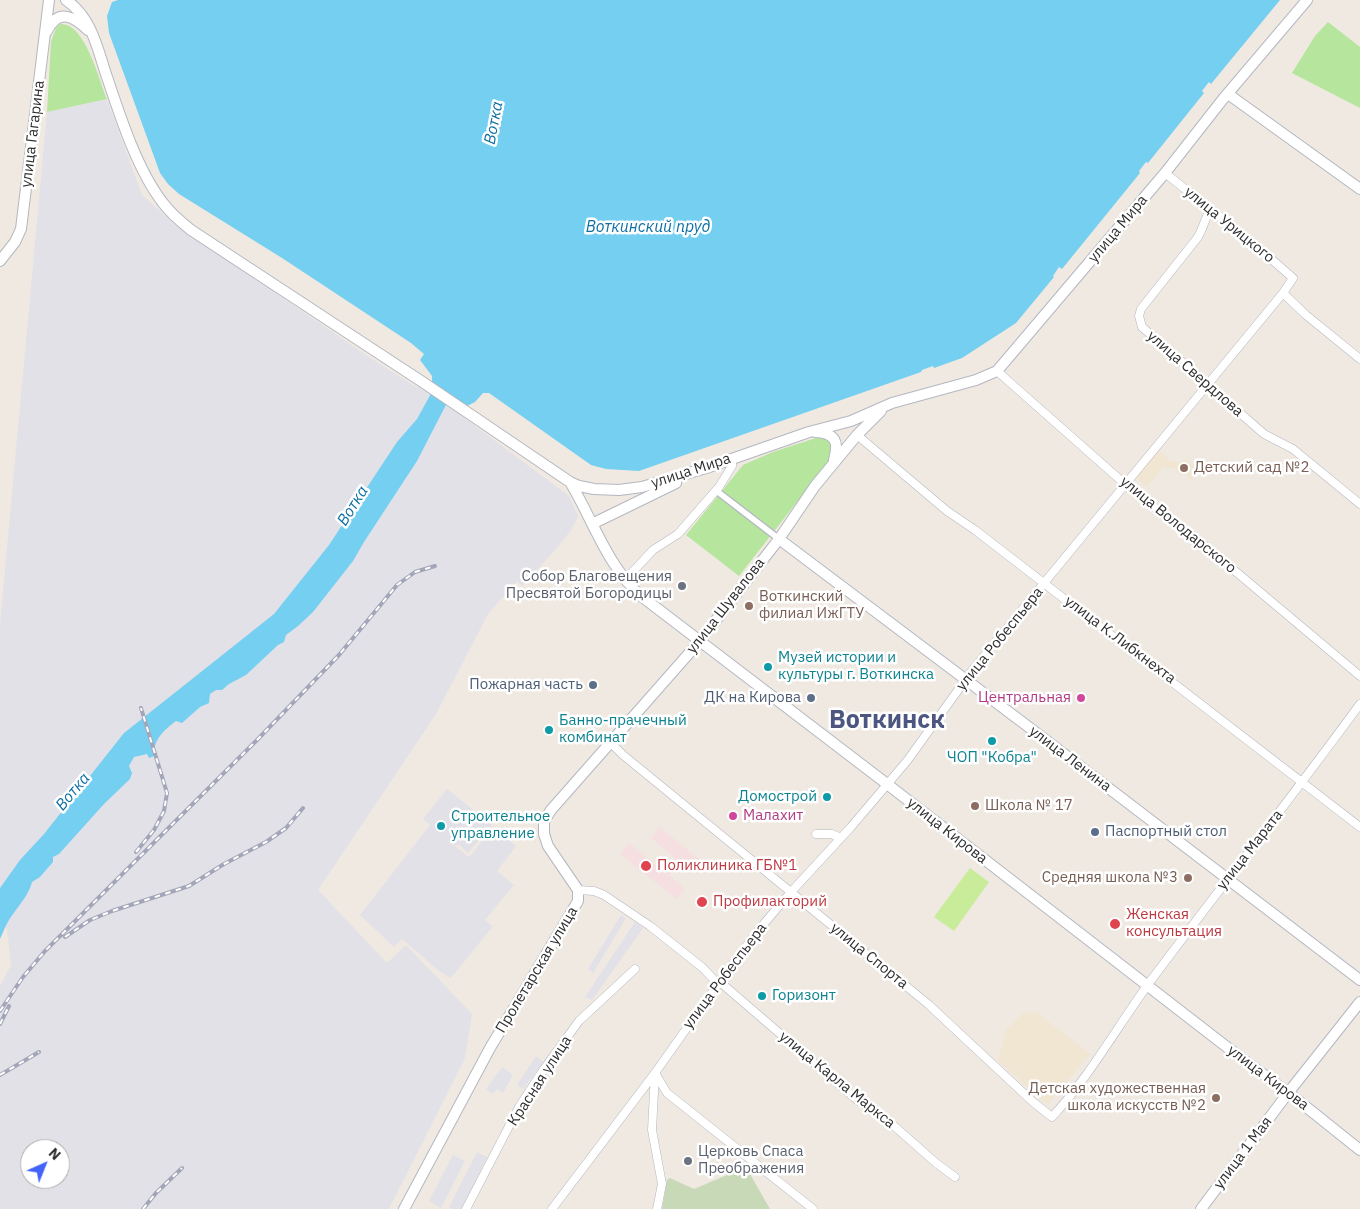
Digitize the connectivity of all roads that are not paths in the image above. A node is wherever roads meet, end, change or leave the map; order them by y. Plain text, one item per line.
1 (49, 0) edge
2 (66, 0) edge
3 (1307, 0) edge
4 (93, 35) junction
5 (44, 37) junction
6 (1228, 94) junction
7 (1165, 173) junction
8 (1360, 189) edge
9 (1210, 210) junction
10 (0, 261) edge
11 (1293, 278) joint
12 (1283, 293) junction
13 (1360, 359) edge
14 (997, 371) junction
15 (1209, 384) junction
16 (892, 403) junction
17 (809, 432) junction
18 (857, 435) junction
19 (732, 458) junction
20 (833, 463) junction
21 (706, 468) junction
22 (570, 482) junction
23 (1126, 485) junction
24 (718, 492) dead end
25 (1360, 504) edge
26 (592, 524) junction
27 (779, 539) junction
28 (625, 580) junction
29 (1045, 583) junction
30 (699, 642) junction
31 (1360, 676) edge
32 (966, 680) junction
33 (1360, 704) edge
34 (611, 743) junction
35 (1303, 781) junction
36 (887, 784) junction
37 (1360, 826) edge
38 (816, 834) dead end
39 (841, 838) junction
40 (1227, 878) junction
41 (578, 890) junction
42 (791, 892) junction
43 (635, 969) dead end
44 (1360, 980) edge
45 (719, 983) junction
46 (1147, 986) junction
47 (1360, 1002) edge
48 (655, 1073) junction
49 (1288, 1093) junction
50 (1052, 1117) joint
51 (1360, 1150) edge
52 (955, 1177) dead end
53 (404, 1209) edge
54 (466, 1209) edge
55 (552, 1209) edge
56 (657, 1209) edge
57 (813, 1209) edge
58 (1201, 1209) edge

1 - 5 main road, улица Гагарина
2 - 4 main road
3 - 6 main road, улица Мира
4 - 5 main road
4 - 22 main road
5 - 10 main road, улица Гагарина
6 - 7 main road, улица Мира
6 - 8 main road
7 - 9 street, улица Урицкого
7 - 14 main road, улица Мира
9 - 11 street, улица Урицкого
9 - 15 street, улица Свердлова
11 - 12 street, улица Робеспьера
12 - 13 street
12 - 15 street, улица Робеспьера
14 - 16 main road, улица Мира
14 - 23 street, улица Володарского
15 - 23 street, улица Робеспьера
15 - 25 street, улица Свердлова
16 - 17 main road, улица Мира
16 - 18 main road, улица Мира
17 - 19 main road, улица Мира
17 - 20 main road
18 - 20 main road, улица Мира
18 - 29 street, улица К.Либкнехта
19 - 21 main road, улица Мира
19 - 28 street
20 - 27 main road, улица Шувалова
21 - 22 main road, улица Мира
21 - 26 main road
22 - 26 main road, улица Кирова
23 - 29 street, улица Робеспьера
23 - 31 street, улица Володарского
24 - 27 street
26 - 28 main road, улица Кирова
27 - 30 main road, улица Шувалова
27 - 32 main road, улица Ленина
28 - 30 main road, улица Кирова
29 - 32 street, улица Робеспьера
29 - 35 street, улица К.Либкнехта
30 - 34 main road, улица Шувалова
30 - 36 main road, улица Кирова
32 - 36 street, улица Робеспьера
32 - 40 main road, улица Ленина
33 - 35 street, улица Марата
34 - 41 main road, Пролетарская улица
34 - 42 street, улица Спорта
35 - 37 street, улица К.Либкнехта
35 - 40 street, улица Марата
36 - 39 street, улица Робеспьера
36 - 46 main road, улица Кирова
38 - 39 street
39 - 42 street, улица Робеспьера
40 - 44 main road, улица Ленина
40 - 46 street, улица Марата
41 - 45 street, улица Карла Маркса
41 - 53 main road, Пролетарская улица
42 - 45 street, улица Робеспьера
42 - 50 street, улица Спорта
43 - 54 street, Красная улица
45 - 48 street, улица Робеспьера
45 - 52 street, улица Карла Маркса
46 - 49 main road, улица Кирова
46 - 50 street, улица Марата
47 - 49 main road, улица 1 Мая
48 - 55 street, улица Робеспьера
48 - 56 street
48 - 57 street
49 - 51 main road, улица Кирова
49 - 58 main road, улица 1 Мая

